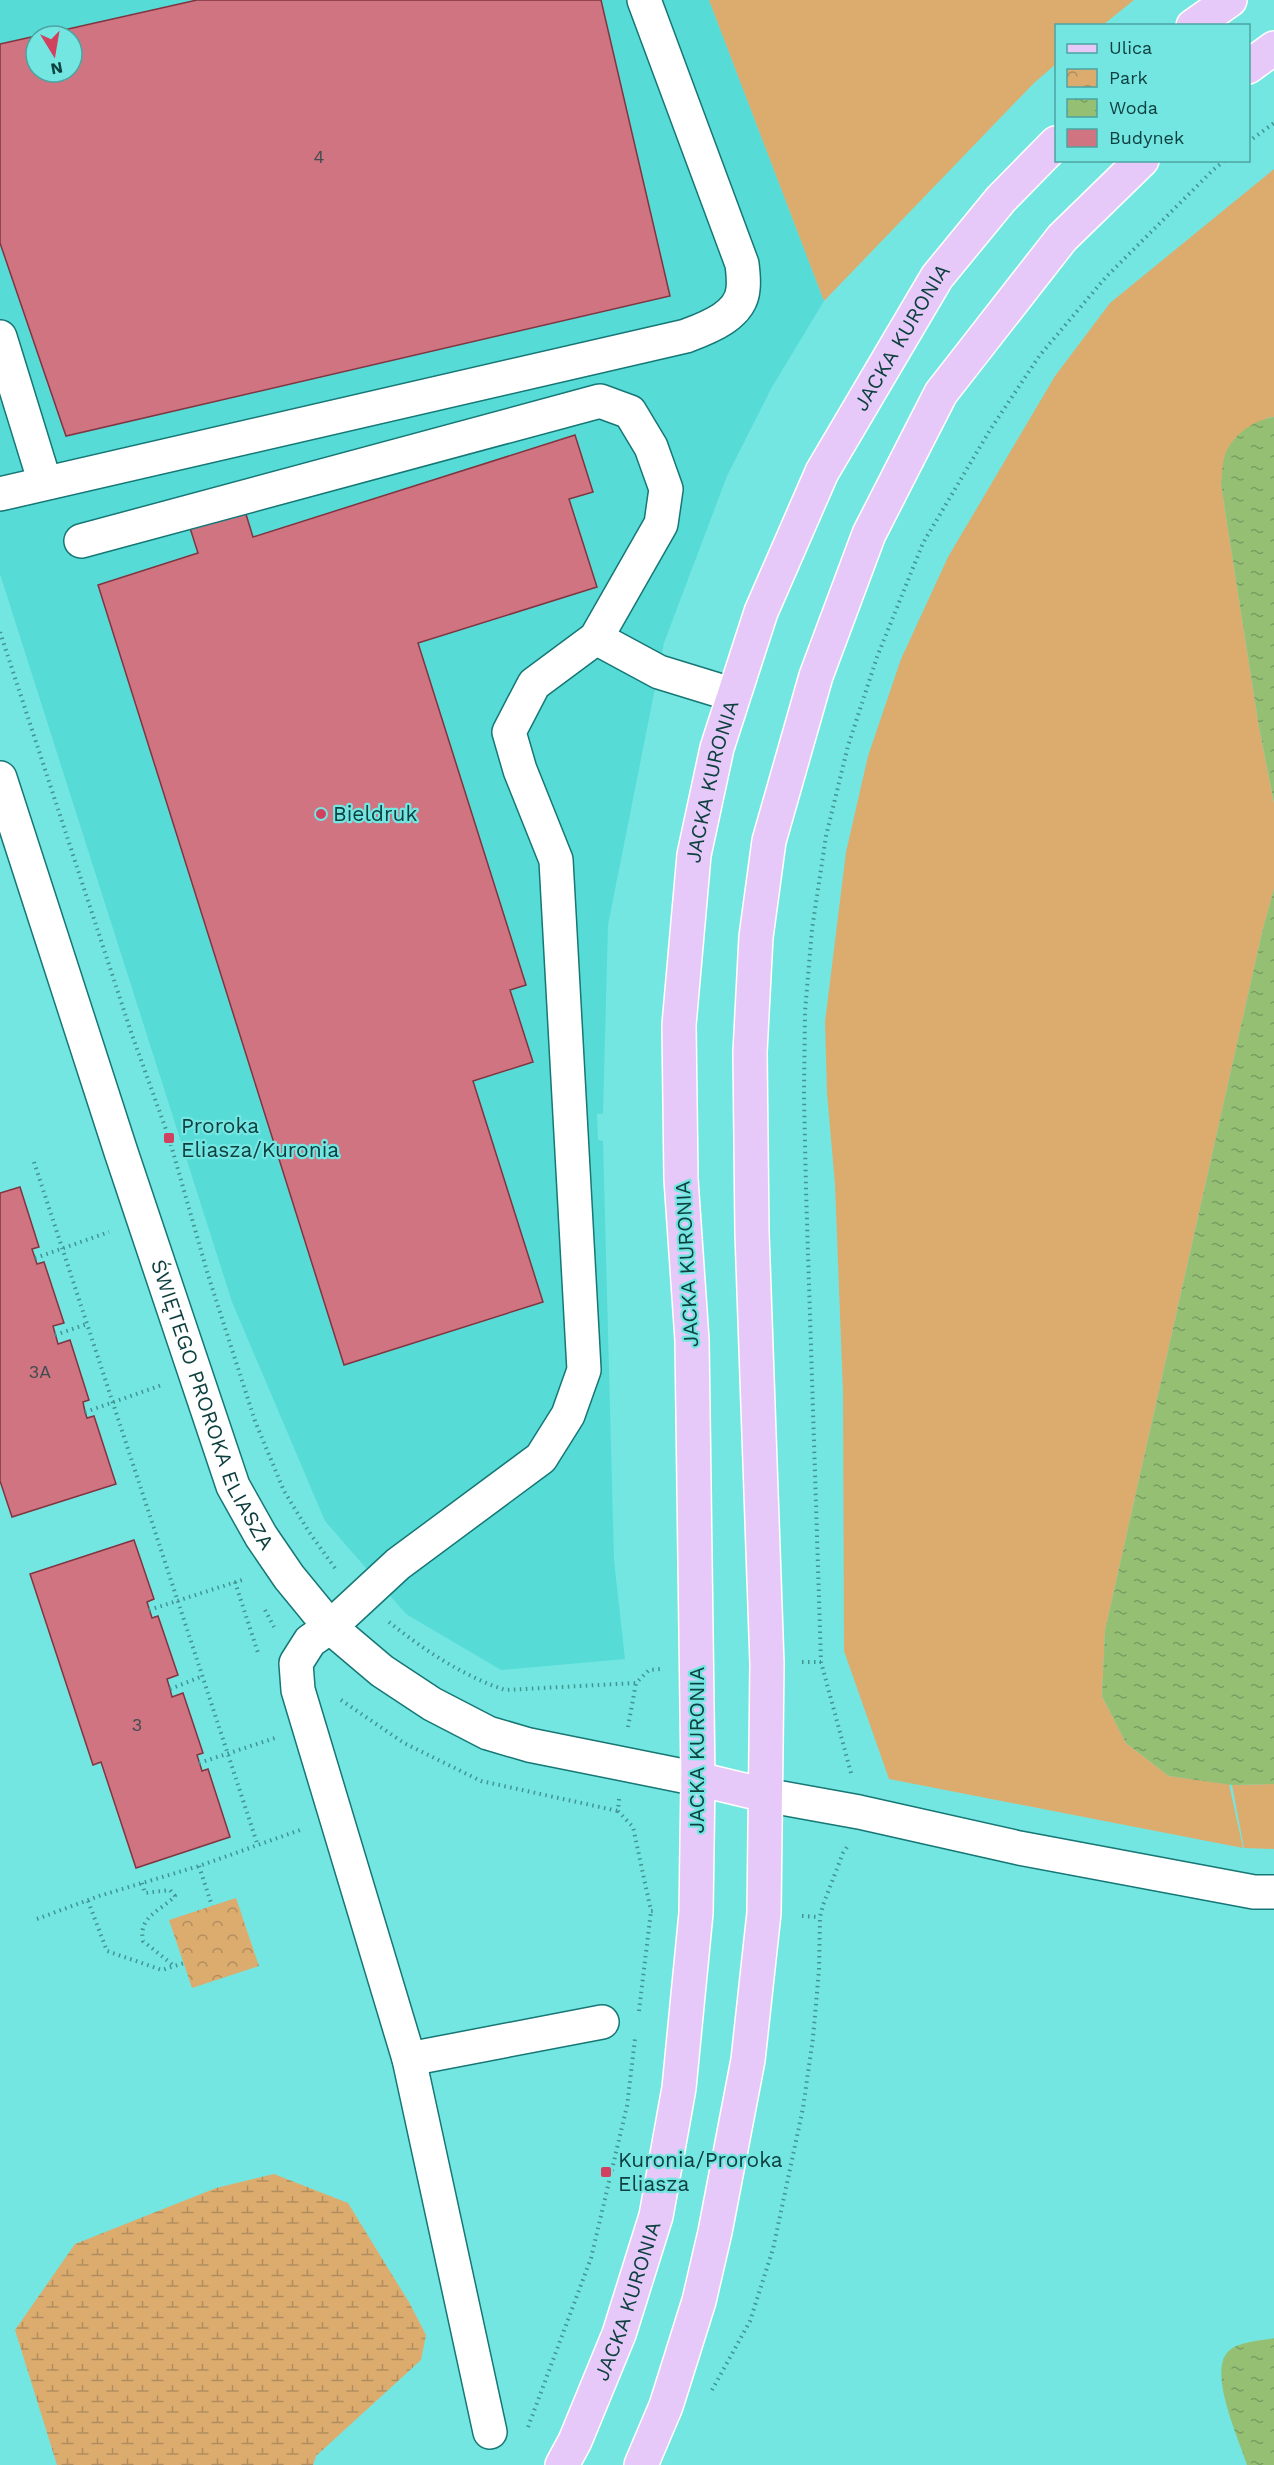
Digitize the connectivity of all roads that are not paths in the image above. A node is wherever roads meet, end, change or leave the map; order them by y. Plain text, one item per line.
1 (644, 0) edge
2 (1230, 0) edge
3 (1196, 24) edge
4 (1274, 48) edge
5 (1250, 66) edge
6 (1055, 144) edge
7 (1140, 162) edge
8 (0, 337) edge
9 (45, 483) junction
10 (0, 494) edge
11 (81, 541) dead end
12 (596, 638) junction
13 (734, 695) junction
14 (0, 778) edge
15 (330, 1627) junction
16 (698, 1779) junction
17 (765, 1796) junction
18 (1274, 1892) edge
19 (602, 2022) dead end
20 (409, 2059) junction
21 (490, 2432) dead end
22 (562, 2465) edge
23 (641, 2465) edge

1 - 9 street
2 - 3 main road
4 - 5 main road
6 - 13 main road, JACKA KURONIA
7 - 17 main road
8 - 9 street
9 - 10 street
11 - 12 street
12 - 13 street
12 - 15 street
13 - 16 main road, JACKA KURONIA
14 - 15 street, ŚWIĘTEGO PROROKA ELIASZA
15 - 16 street, ŚWIĘTEGO PROROKA ELIASZA
15 - 20 street
16 - 17 main road
16 - 22 main road, JACKA KURONIA
17 - 18 street
17 - 23 main road
19 - 20 street
20 - 21 street

